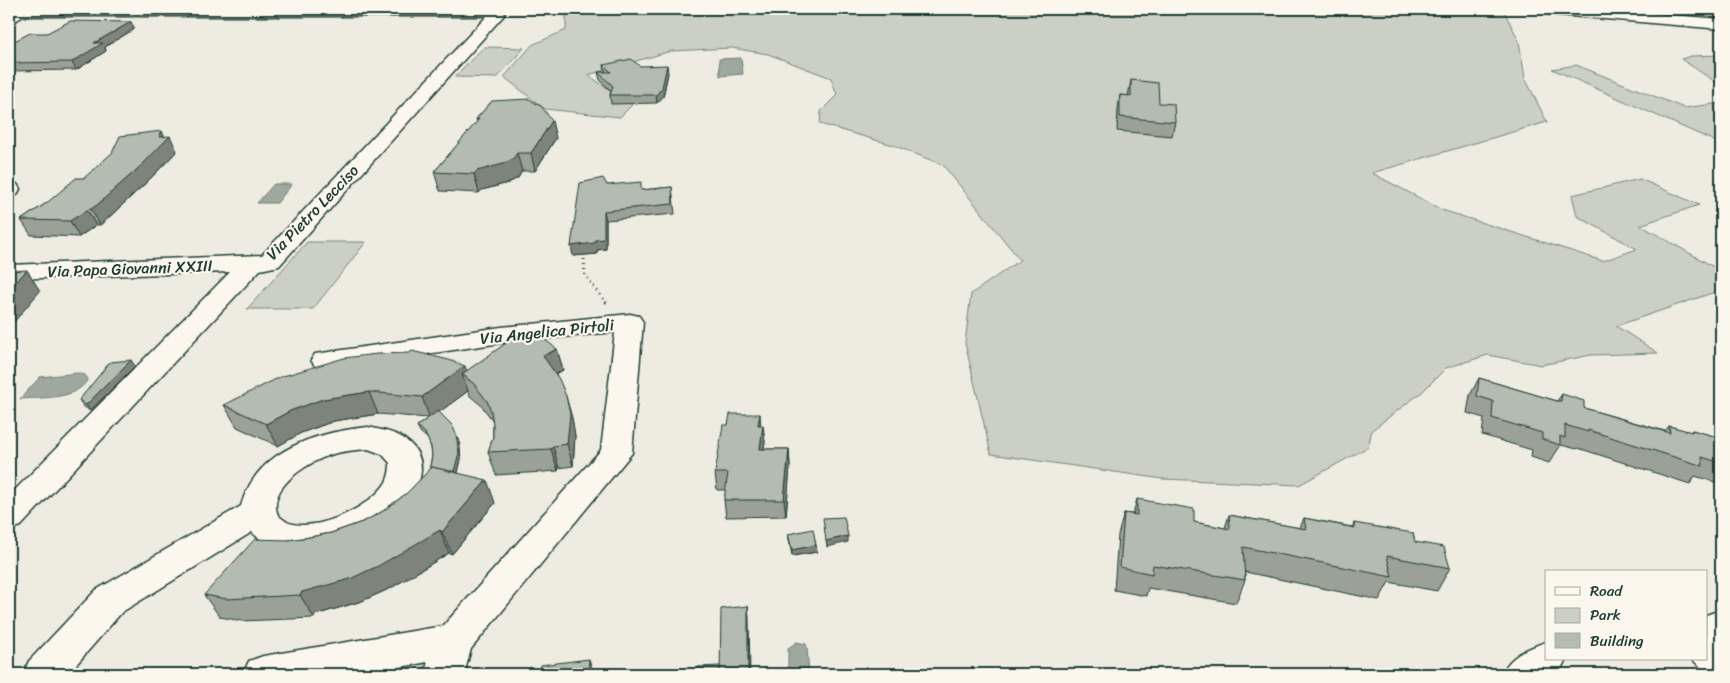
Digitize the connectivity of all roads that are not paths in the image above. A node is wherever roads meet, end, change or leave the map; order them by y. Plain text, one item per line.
1 (1547, 9) edge
2 (489, 10) edge
3 (15, 15) edge
4 (1721, 24) edge
5 (252, 264) junction
6 (9, 272) edge
7 (325, 360) dead end
8 (258, 512) dead end
9 (9, 517) edge
10 (1721, 626) edge
11 (1708, 632) edge
12 (1708, 650) edge
13 (449, 658) edge
14 (1545, 660) edge
15 (1721, 660) edge
16 (43, 674) edge
17 (263, 674) edge
18 (1522, 674) edge

1 - 4 street
2 - 3 street
2 - 5 street, Via Pietro Lecciso
5 - 6 street, Via Papa Giovanni XXIII
5 - 9 street, Via Pietro Lecciso
7 - 13 street, Via Angelica Pirtoli
8 - 16 street
10 - 11 street
12 - 15 street
13 - 17 street
14 - 18 street

